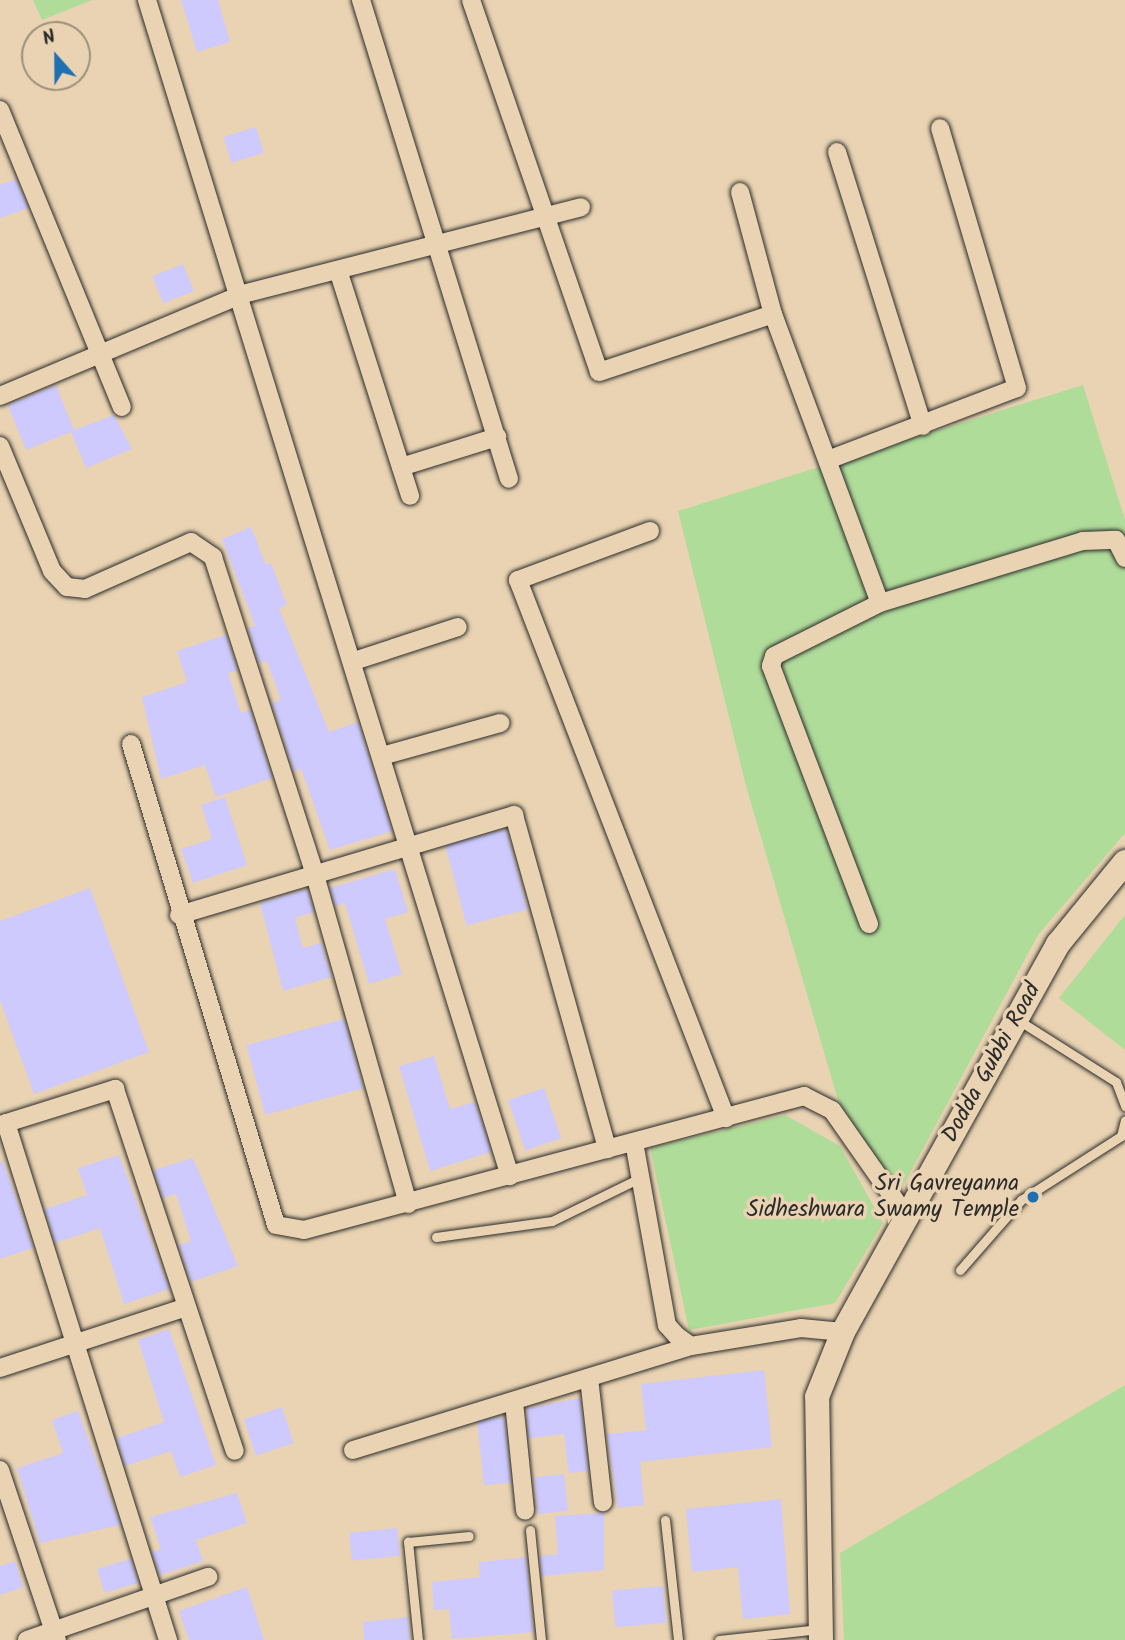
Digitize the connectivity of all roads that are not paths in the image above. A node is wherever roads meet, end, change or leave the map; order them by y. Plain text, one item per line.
1 (147, 0) edge
2 (361, 0) edge
3 (471, 0) edge
4 (0, 110) edge
5 (940, 128) dead end
6 (837, 152) dead end
7 (740, 192) dead end
8 (581, 207) dead end
9 (545, 218) junction
10 (441, 244) junction
11 (338, 270) junction
12 (243, 294) junction
13 (774, 314) junction
14 (99, 354) junction
15 (0, 396) edge
16 (122, 407) dead end
17 (923, 426) junction
18 (497, 438) junction
19 (0, 446) edge
20 (828, 460) junction
21 (401, 467) junction
22 (509, 479) dead end
23 (410, 496) dead end
24 (650, 531) dead end
25 (1125, 558) edge
26 (880, 603) junction
27 (458, 627) dead end
28 (355, 661) junction
29 (500, 723) dead end
30 (131, 744) dead end
31 (382, 756) junction
32 (410, 846) junction
33 (1125, 862) edge
34 (315, 875) junction
35 (180, 915) junction
36 (869, 924) dead end
37 (1017, 1019) junction
38 (1125, 1107) edge
39 (726, 1118) junction
40 (1125, 1120) edge
41 (3, 1124) edge
42 (634, 1142) junction
43 (607, 1149) junction
44 (509, 1176) junction
45 (642, 1177) junction
46 (408, 1204) junction
47 (907, 1217) junction
48 (436, 1237) dead end
49 (960, 1270) dead end
50 (184, 1308) junction
51 (843, 1332) junction
52 (73, 1344) junction
53 (691, 1346) junction
54 (0, 1368) edge
55 (589, 1378) junction
56 (514, 1402) junction
57 (353, 1450) dead end
58 (235, 1451) dead end
59 (0, 1470) edge
60 (603, 1502) dead end
61 (524, 1510) dead end
62 (665, 1520) dead end
63 (530, 1530) dead end
64 (468, 1536) dead end
65 (208, 1577) dead end
66 (153, 1595) junction
67 (56, 1635) edge
68 (821, 1635) edge
69 (27, 1640) edge
70 (168, 1640) edge
71 (418, 1640) edge
72 (541, 1640) edge
73 (678, 1640) edge
74 (719, 1640) edge

1 - 12 street
2 - 10 street
3 - 9 street
4 - 14 street
5 - 17 street
6 - 17 street
7 - 13 street
8 - 9 street
9 - 10 street
9 - 13 street
10 - 11 street
10 - 18 street
11 - 12 street
11 - 21 street
12 - 14 street
12 - 28 street
13 - 20 street
14 - 15 street
14 - 16 street
17 - 20 street
18 - 21 street
18 - 22 street
19 - 34 street
20 - 26 street
21 - 23 street
24 - 39 street
25 - 26 street
26 - 36 street
27 - 28 street
28 - 31 street
29 - 31 street
30 - 35 street
31 - 32 street
32 - 34 street
32 - 43 street
32 - 44 street
33 - 37 street, Dodda Gubbi Road
34 - 35 street
34 - 46 street
35 - 46 street
37 - 38 lane
37 - 47 street, Dodda Gubbi Road
39 - 42 street
39 - 47 street
40 - 49 lane
41 - 50 street
41 - 52 street
42 - 43 street
42 - 45 street
43 - 44 street
44 - 46 street
45 - 48 lane
45 - 53 street
47 - 51 street, Dodda Gubbi Road
50 - 52 street
50 - 58 street
51 - 53 street
51 - 68 street, Dodda Gubbi Road
52 - 54 street
52 - 66 street
53 - 55 street
55 - 56 street
55 - 60 street
56 - 57 street
56 - 61 street
59 - 67 street
62 - 73 lane
63 - 72 lane
64 - 71 lane
65 - 66 street
66 - 67 street
66 - 70 street
67 - 69 street
68 - 74 lane

